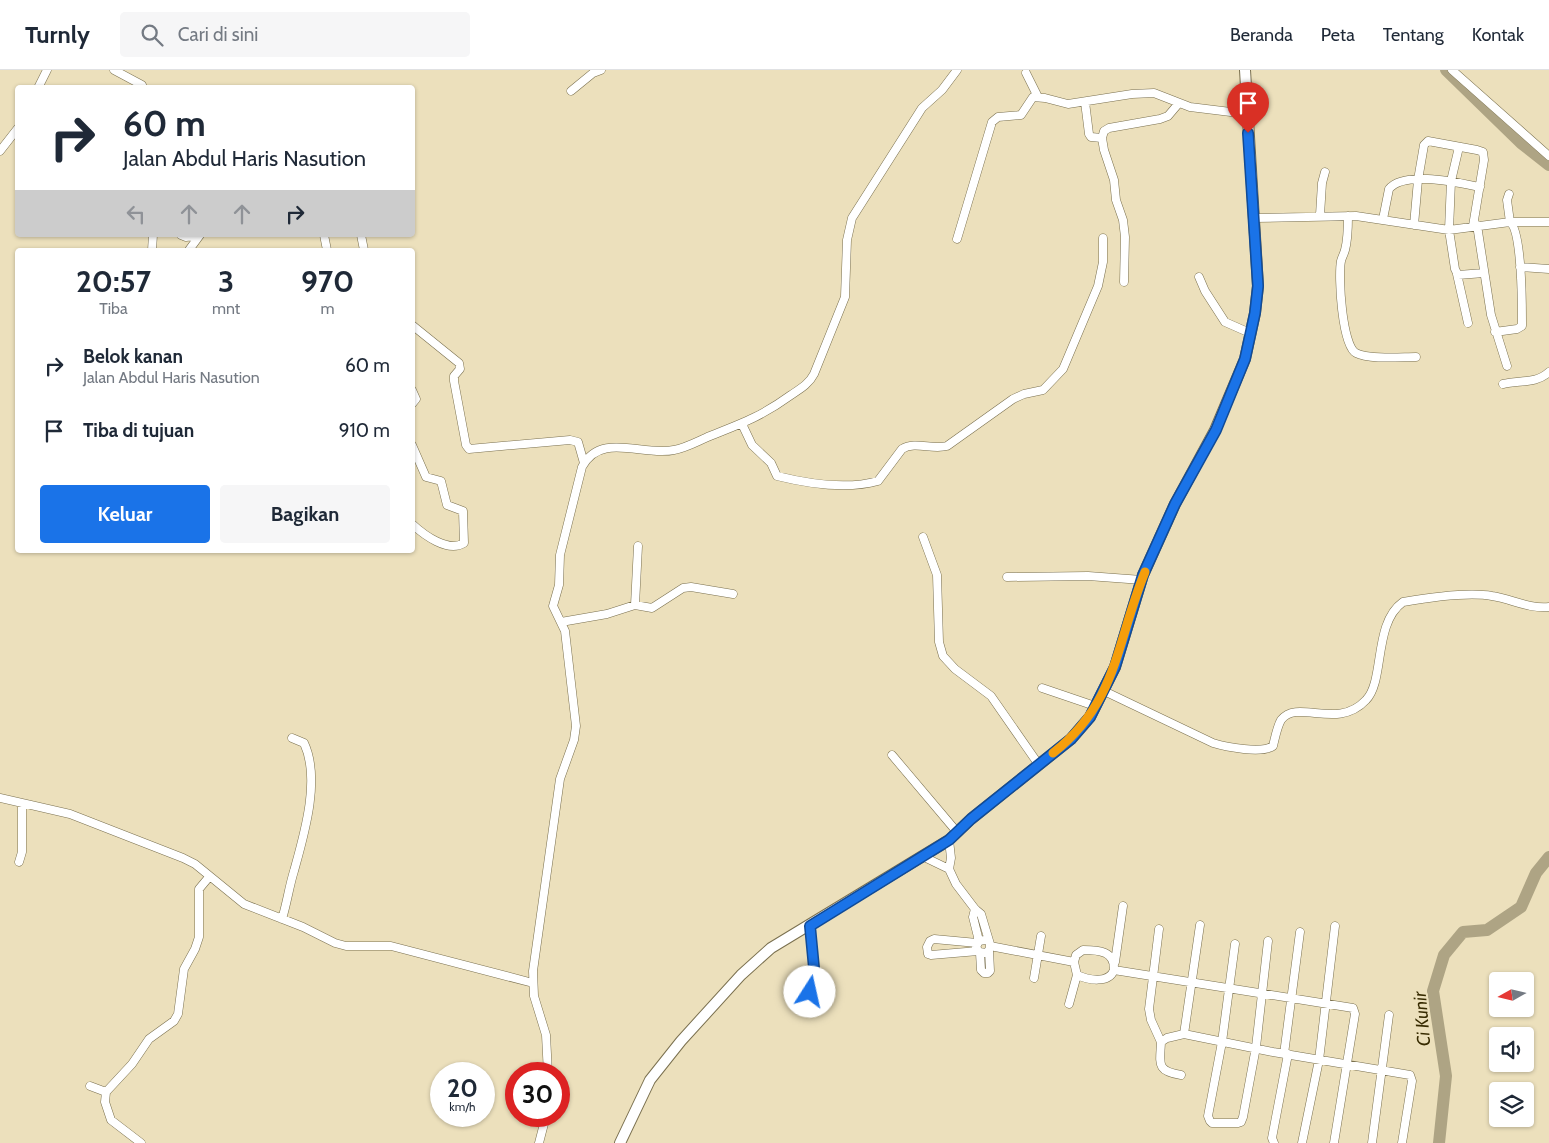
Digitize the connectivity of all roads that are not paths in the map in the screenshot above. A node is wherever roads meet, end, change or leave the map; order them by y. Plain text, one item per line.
1 (47, 70) edge
2 (114, 70) edge
3 (601, 70) edge
4 (957, 70) edge
5 (1245, 70) edge
6 (1452, 70) edge
7 (1026, 73) dead end
8 (40, 85) edge
9 (142, 85) edge
10 (571, 91) dead end
11 (1038, 97) junction
12 (1085, 102) junction
13 (1179, 103) junction
14 (1247, 114) junction
15 (15, 132) edge
16 (1102, 138) junction
17 (1459, 147) junction
18 (0, 151) edge
19 (1549, 156) edge
20 (1325, 172) dead end
21 (1418, 180) junction
22 (1451, 181) junction
23 (1480, 187) junction
24 (1509, 194) dead end
25 (1320, 215) junction
26 (1348, 216) junction
27 (1254, 218) junction
28 (1383, 220) junction
29 (1510, 222) junction
30 (1549, 222) edge
31 (1414, 225) junction
32 (1475, 226) junction
33 (1449, 230) junction
34 (199, 237) edge
35 (1103, 238) dead end
36 (957, 239) dead end
37 (190, 248) edge
38 (1520, 268) junction
39 (1549, 269) edge
40 (1484, 273) junction
41 (1457, 274) junction
42 (1199, 277) dead end
43 (1124, 282) dead end
44 (1468, 323) dead end
45 (415, 327) edge
46 (1495, 332) junction
47 (1250, 333) junction
48 (1416, 357) dead end
49 (1507, 366) dead end
50 (1549, 372) edge
51 (1504, 384) dead end
52 (742, 424) junction
53 (415, 452) edge
54 (584, 463) junction
55 (415, 526) edge
56 (923, 537) dead end
57 (638, 546) dead end
58 (1007, 577) dead end
59 (1142, 580) junction
60 (733, 594) dead end
61 (635, 606) junction
62 (1549, 607) edge
63 (561, 622) junction
64 (1042, 688) dead end
65 (1104, 691) junction
66 (1095, 706) junction
67 (292, 738) dead end
68 (892, 755) dead end
69 (1039, 765) junction
70 (0, 798) edge
71 (22, 803) junction
72 (958, 832) junction
73 (949, 840) junction
74 (924, 857) junction
75 (18, 862) dead end
76 (949, 869) junction
77 (209, 877) junction
78 (1122, 906) dead end
79 (975, 910) junction
80 (282, 919) junction
81 (810, 926) junction
82 (1200, 926) dead end
83 (1335, 926) dead end
84 (1159, 929) dead end
85 (1300, 932) dead end
86 (1041, 936) dead end
87 (1268, 941) dead end
88 (1236, 944) dead end
89 (989, 946) junction
90 (978, 947) junction
91 (1038, 955) junction
92 (1074, 962) junction
93 (1114, 966) junction
94 (1077, 975) junction
95 (1152, 976) junction
96 (1034, 978) dead end
97 (1191, 982) junction
98 (532, 983) junction
99 (1230, 988) junction
100 (1262, 993) junction
101 (1290, 998) junction
102 (1069, 1004) dead end
103 (1330, 1004) junction
104 (806, 1005) dead end
105 (1388, 1015) dead end
106 (1184, 1034) junction
107 (1161, 1042) junction
108 (1222, 1042) junction
109 (1256, 1047) junction
110 (1286, 1054) junction
111 (1319, 1060) junction
112 (547, 1062) edge
113 (1347, 1064) junction
114 (1380, 1070) junction
115 (1181, 1076) dead end
116 (90, 1086) dead end
117 (106, 1092) junction
118 (543, 1127) edge
119 (141, 1143) edge
120 (539, 1143) edge
121 (620, 1143) edge
122 (1274, 1143) edge
123 (1302, 1143) edge
124 (1334, 1143) edge
125 (1372, 1143) edge
126 (1402, 1143) edge

1 - 8 street
2 - 9 street
3 - 10 street
4 - 52 street
5 - 14 main road
6 - 19 street
7 - 11 street
11 - 12 street
11 - 36 street
12 - 13 street
12 - 16 street
13 - 14 street
13 - 16 street
14 - 27 main road
15 - 18 street
16 - 43 street
17 - 21 street
17 - 22 street
17 - 23 street
20 - 25 street
21 - 22 street
21 - 28 street
21 - 31 street
22 - 23 street
22 - 33 street
23 - 32 street
24 - 29 street
25 - 26 street
25 - 27 street
26 - 28 street
26 - 48 street
27 - 47 main road
28 - 31 street
29 - 30 street
29 - 32 street
29 - 38 street
31 - 33 street
32 - 33 street
32 - 40 street
33 - 41 street
34 - 37 street
35 - 52 street
38 - 39 street
38 - 46 street
40 - 41 street
40 - 46 street
41 - 44 street
42 - 47 street
45 - 54 street
46 - 49 street
47 - 59 main road
50 - 51 street
52 - 54 street
53 - 55 street
54 - 63 street
56 - 69 street
57 - 61 street
58 - 59 street
59 - 65 main road
60 - 61 street
61 - 63 street
62 - 65 street
63 - 98 street
64 - 66 street
65 - 66 main road
66 - 69 main road
67 - 80 street
68 - 72 street
69 - 72 main road
70 - 71 street
71 - 75 street
71 - 77 street
72 - 73 main road
73 - 74 main road
73 - 76 street
74 - 76 street
74 - 81 main road
76 - 79 street
77 - 80 street
77 - 117 street
78 - 93 street
79 - 89 street
79 - 90 street
80 - 98 street
81 - 104 street
81 - 121 main road
82 - 97 street
83 - 103 street
84 - 95 street
85 - 101 street
86 - 91 street
87 - 100 street
88 - 99 street
89 - 90 street
89 - 90 street
89 - 90 street
89 - 91 street
90 - 90 street
91 - 92 street
91 - 96 street
92 - 93 street
92 - 94 street
93 - 94 street
93 - 95 street
94 - 102 street
95 - 97 street
95 - 107 street
97 - 99 street
97 - 106 street
98 - 112 street
99 - 100 street
99 - 108 street
100 - 101 street
100 - 109 street
101 - 103 street
101 - 110 street
103 - 111 street
103 - 113 street
105 - 114 street
106 - 107 street
106 - 108 street
107 - 115 street
108 - 109 street
108 - 109 street
109 - 110 street
110 - 111 street
110 - 122 street
111 - 113 street
111 - 123 street
113 - 114 street
113 - 124 street
114 - 125 street
114 - 126 street
116 - 117 street
117 - 119 street
118 - 120 street

